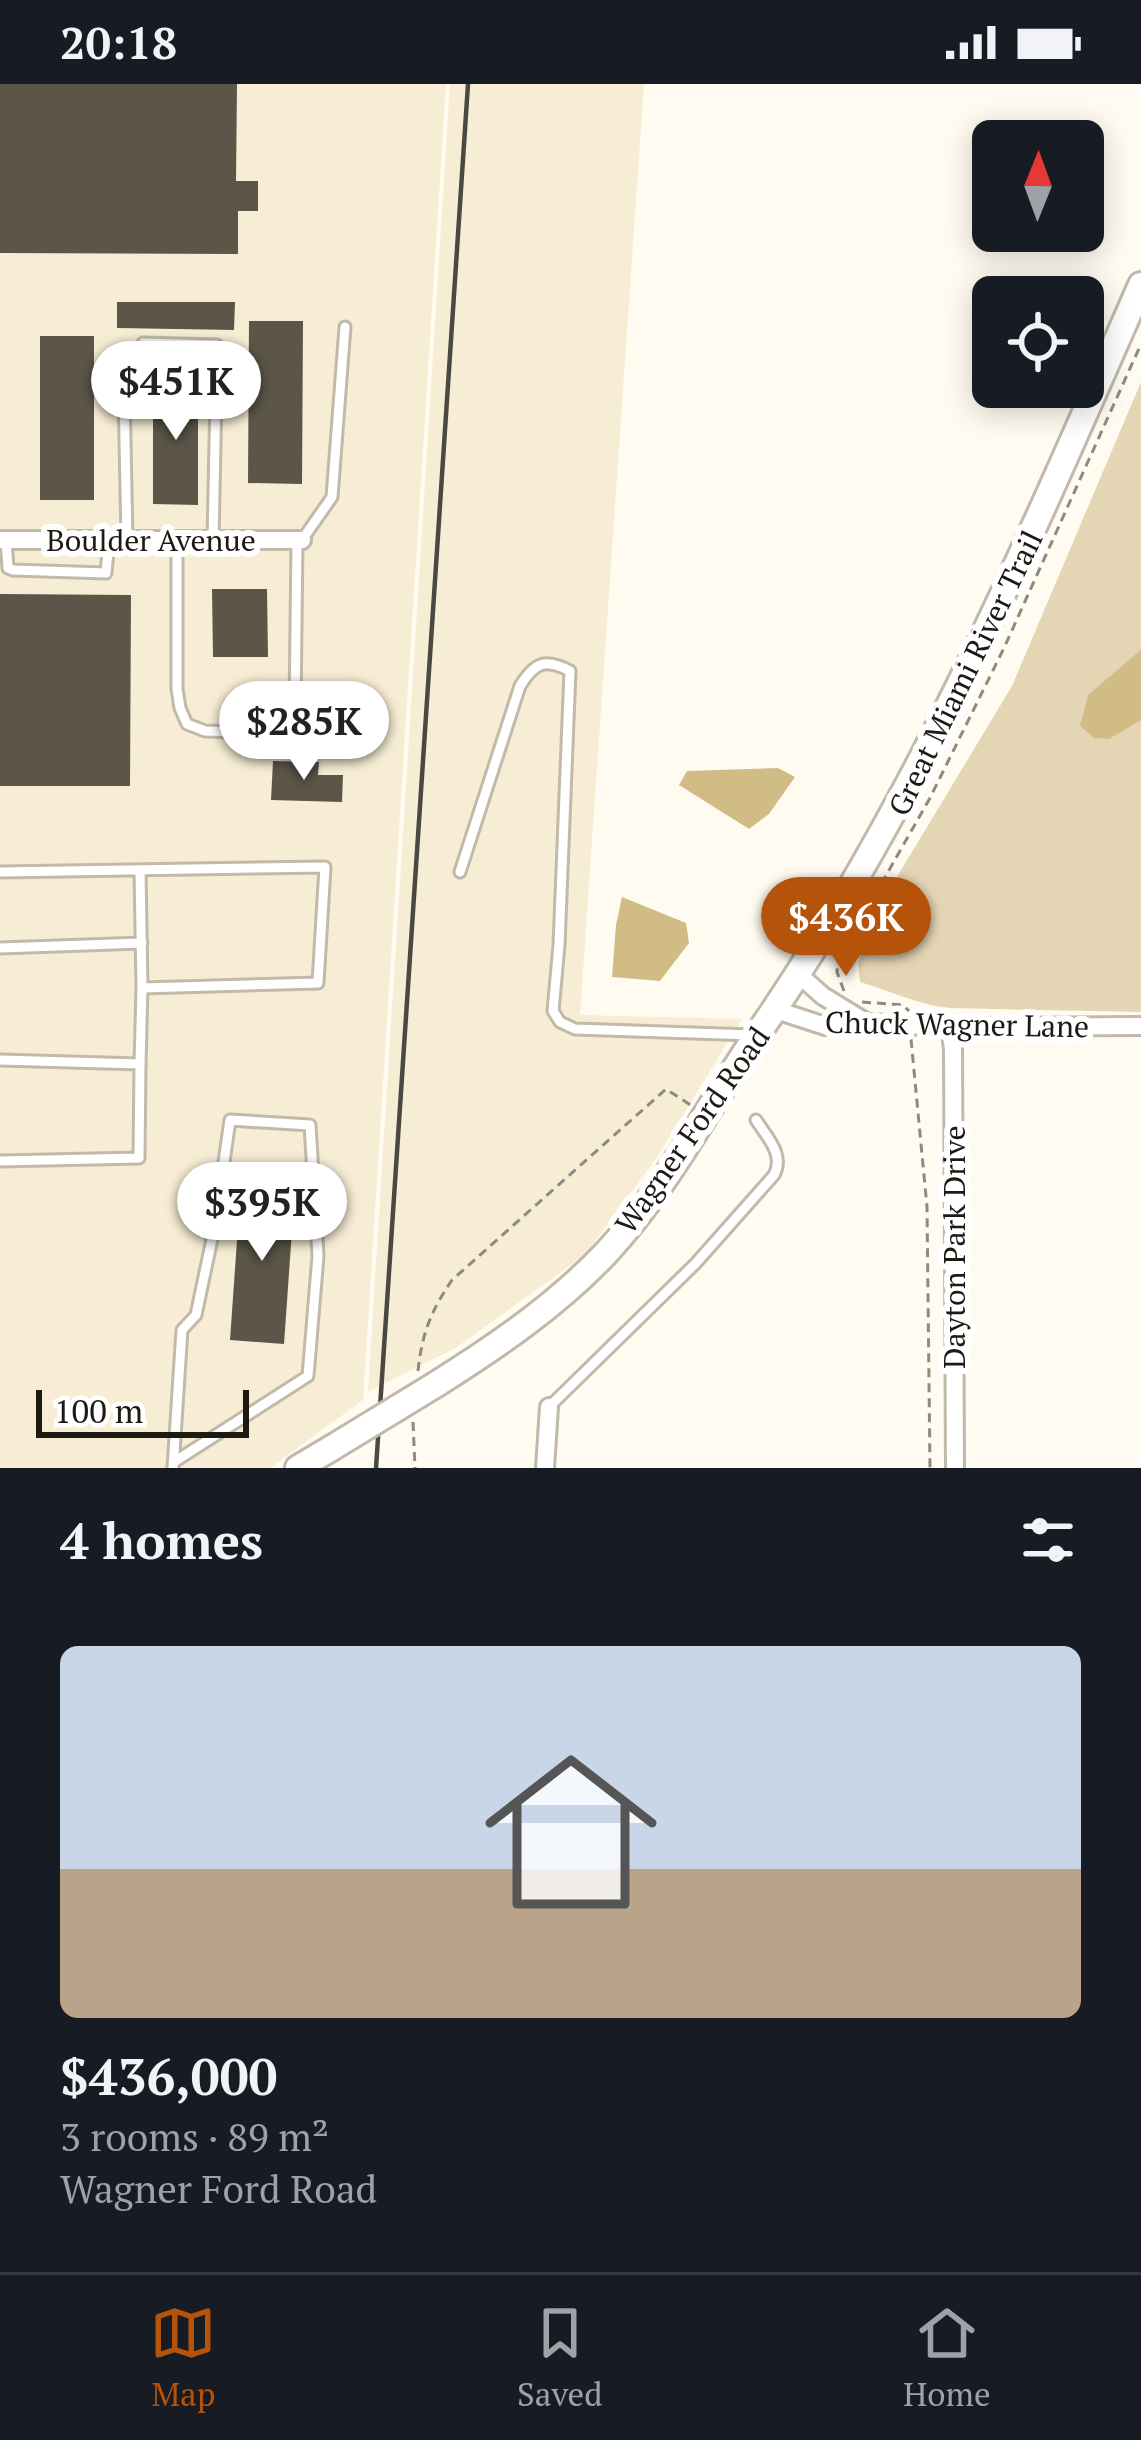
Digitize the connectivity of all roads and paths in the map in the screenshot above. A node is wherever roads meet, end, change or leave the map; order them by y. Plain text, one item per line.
1 (1141, 285) edge
2 (345, 327) dead end
3 (1141, 344) edge
4 (3, 540) edge
5 (299, 540) junction
6 (118, 541) junction
7 (177, 541) junction
8 (213, 541) junction
9 (140, 870) junction
10 (0, 872) edge
11 (460, 872) dead end
12 (142, 943) junction
13 (0, 948) edge
14 (797, 974) junction
15 (142, 988) junction
16 (846, 993) dead end
17 (855, 1000) dead end
18 (776, 1010) junction
19 (867, 1023) junction
20 (1141, 1026) edge
21 (910, 1027) junction
22 (950, 1027) junction
23 (757, 1035) junction
24 (0, 1060) edge
25 (140, 1064) junction
26 (706, 1115) junction
27 (756, 1120) dead end
28 (0, 1161) edge
29 (427, 1378) junction
30 (549, 1406) joint
31 (415, 1408) dead end
32 (173, 1465) edge
33 (298, 1468) edge
34 (415, 1468) edge
35 (545, 1468) edge
36 (930, 1468) edge
37 (956, 1468) edge

1 - 14 main road, Wagner Ford Road
2 - 5 lane
3 - 16 path, Great Miami River Trail
4 - 6 street, Boulder Avenue
4 - 6 lane
5 - 7 lane
5 - 8 street, Boulder Avenue
6 - 7 street, Boulder Avenue
6 - 8 lane
7 - 8 street, Boulder Avenue
9 - 10 lane
9 - 12 lane
9 - 15 lane
11 - 23 lane
12 - 13 lane
12 - 15 lane
14 - 18 main road, Wagner Ford Road
14 - 19 street
15 - 25 lane
17 - 21 path
18 - 19 street, Chuck Wagner Lane
18 - 23 main road, Wagner Ford Road
19 - 21 street, Chuck Wagner Lane
20 - 22 street, Chuck Wagner Lane
21 - 22 street, Chuck Wagner Lane
21 - 36 path
22 - 37 street, Dayton Park Drive
23 - 26 main road, Wagner Ford Road
24 - 25 lane
25 - 28 lane
26 - 29 main road, Wagner Ford Road
26 - 29 path
27 - 30 lane
29 - 33 main road, Wagner Ford Road, bridge
30 - 35 street
31 - 34 path
32 - 32 lane

